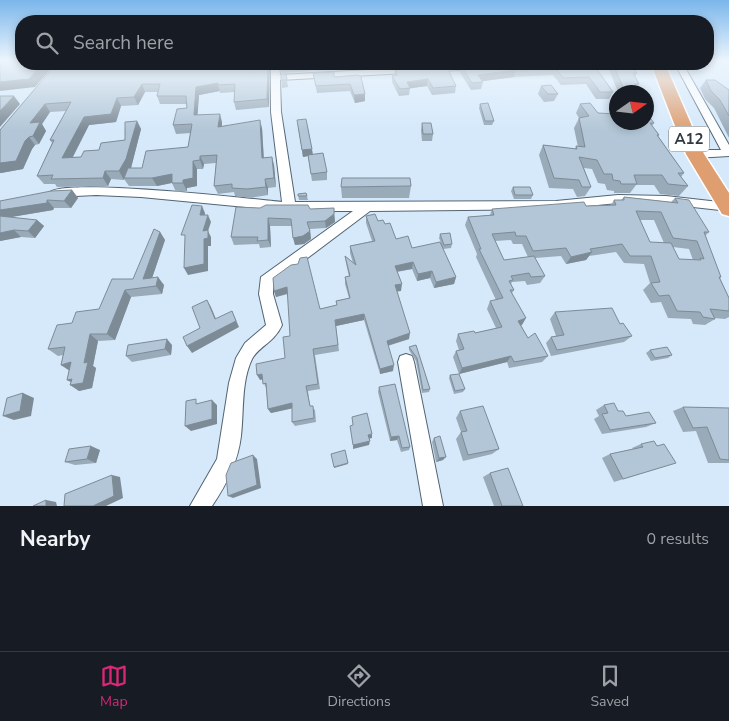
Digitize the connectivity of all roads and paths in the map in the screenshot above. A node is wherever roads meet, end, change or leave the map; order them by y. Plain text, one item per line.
1 (274, 84) edge
2 (666, 84) edge
3 (690, 84) edge
4 (728, 153) edge
5 (694, 154) junction
6 (40, 196) edge
7 (289, 207) junction
8 (367, 207) junction
9 (728, 208) edge
10 (406, 362) dead end
11 (200, 506) edge
12 (433, 506) edge

1 - 7 street
2 - 5 highway, A12
3 - 4 street
4 - 5 street
5 - 9 highway, A12
6 - 7 street
7 - 8 street
8 - 9 street
8 - 11 street
10 - 12 street

